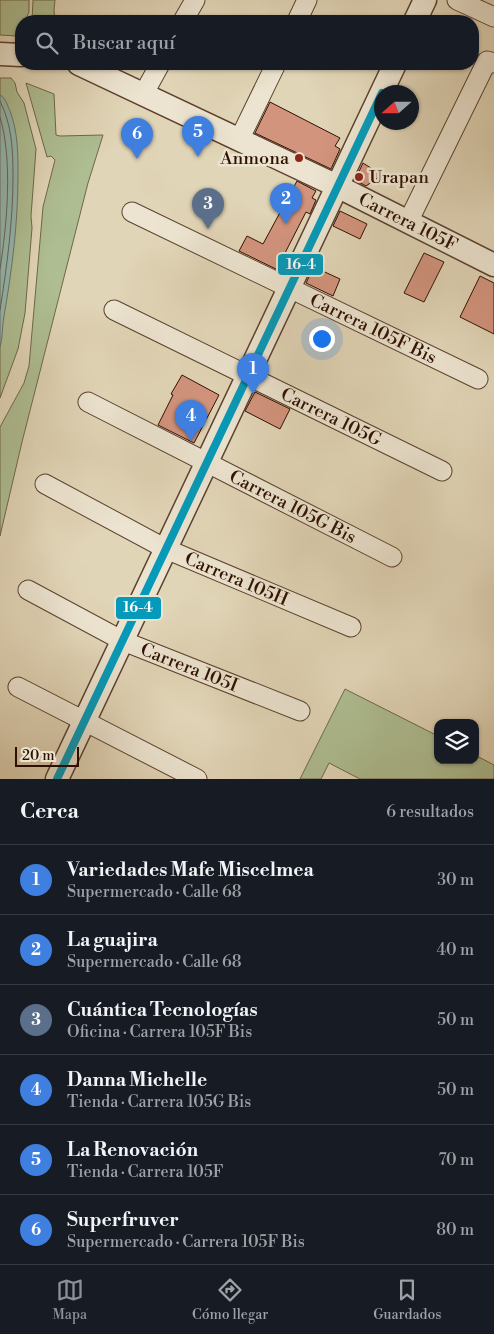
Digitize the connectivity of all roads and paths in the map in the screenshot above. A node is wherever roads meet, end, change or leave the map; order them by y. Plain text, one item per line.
1 (195, 0) edge
2 (307, 0) edge
3 (425, 0) edge
4 (457, 0) edge
5 (186, 15) edge
6 (300, 15) edge
7 (418, 15) edge
8 (494, 17) edge
9 (0, 54) edge
10 (15, 55) edge
11 (491, 62) edge
12 (91, 70) edge
13 (157, 70) edge
14 (273, 70) edge
15 (392, 70) edge
16 (143, 95) junction
17 (239, 140) junction
18 (336, 186) junction
19 (132, 212) dead end
20 (408, 222) junction
21 (494, 265) edge
22 (289, 287) junction
23 (114, 310) dead end
24 (247, 375) junction
25 (478, 379) dead end
26 (88, 402) dead end
27 (206, 462) junction
28 (442, 471) dead end
29 (45, 484) dead end
30 (166, 549) junction
31 (392, 557) dead end
32 (28, 590) dead end
33 (352, 627) dead end
34 (122, 641) junction
35 (18, 688) dead end
36 (300, 711) dead end
37 (84, 721) junction
38 (57, 779) edge
39 (197, 779) edge

1 - 5 street
2 - 6 street
3 - 7 street
4 - 8 street
9 - 10 street
11 - 20 street
12 - 16 street, Carrera 105F
13 - 16 street
14 - 17 street
15 - 18 street
16 - 17 street, Carrera 105F
17 - 18 street, Carrera 105F
18 - 20 street, Carrera 105F
18 - 22 street
19 - 22 street, Carrera 105F Bis
20 - 21 street, Carrera 105F
22 - 24 street
22 - 25 street, Carrera 105F Bis
23 - 24 street, Carrera 105G
24 - 27 street
24 - 28 street, Carrera 105G
26 - 27 street, Carrera 105G Bis
27 - 30 street
27 - 31 street, Carrera 105G Bis
29 - 30 street, Carrera 105H
30 - 33 street, Carrera 105H
30 - 34 street
32 - 34 street, Carrera 105I
34 - 36 street, Carrera 105I
34 - 37 street
35 - 37 street
37 - 38 street
37 - 39 street

